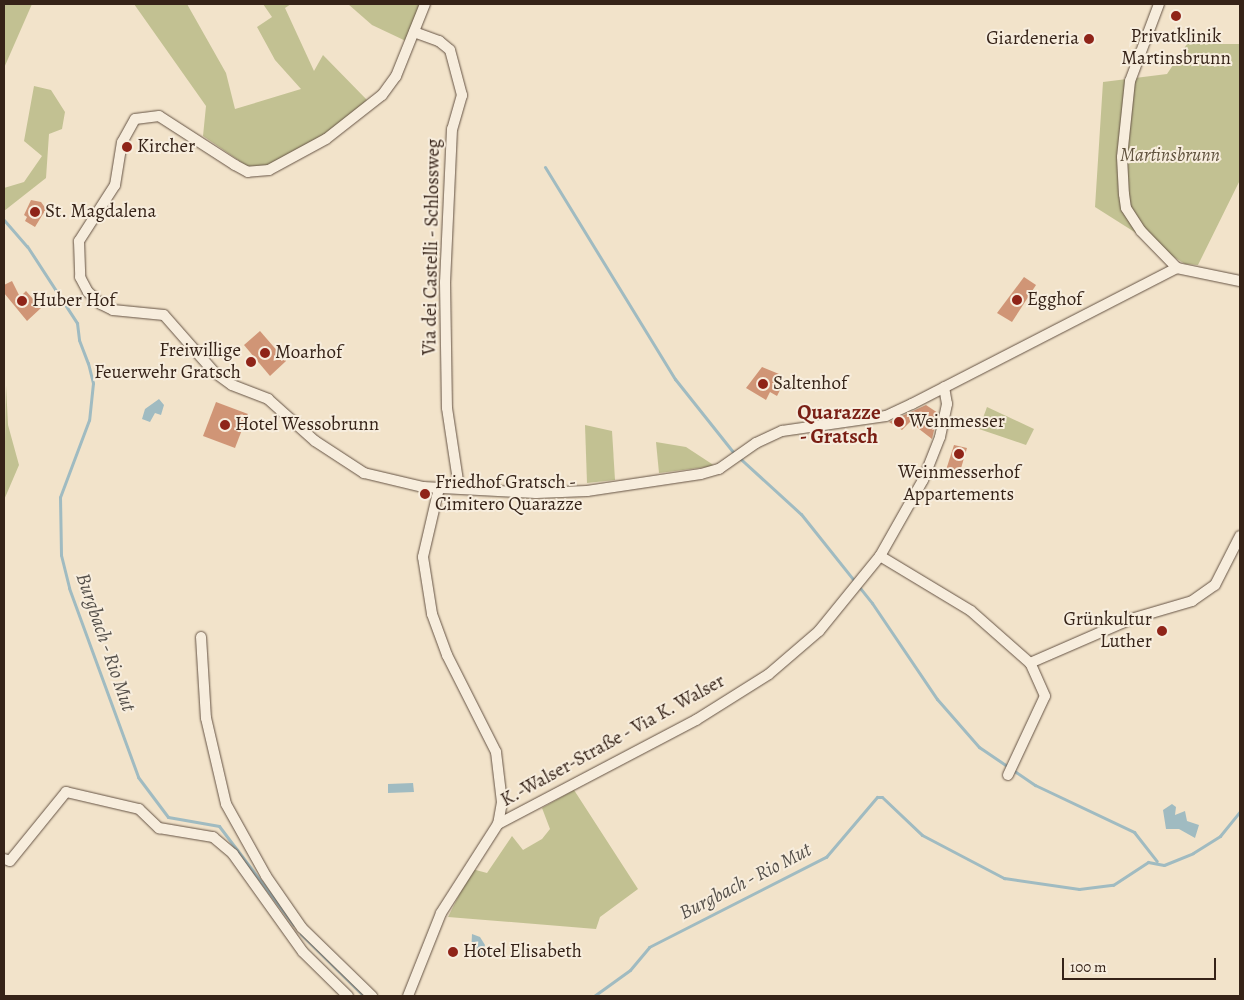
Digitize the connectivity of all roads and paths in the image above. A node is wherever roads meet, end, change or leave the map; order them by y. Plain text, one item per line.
1 (425, 4) edge
2 (1159, 4) edge
3 (414, 32) junction
4 (1177, 268) junction
5 (1240, 281) edge
6 (944, 388) junction
7 (459, 487) junction
8 (439, 488) junction
9 (1240, 536) edge
10 (880, 556) junction
11 (201, 637) dead end
12 (1030, 664) junction
13 (1008, 775) dead end
14 (498, 824) junction
15 (4, 859) edge
16 (348, 996) edge
17 (372, 996) edge
18 (408, 996) edge

1 - 3 street
2 - 4 street
3 - 7 street, Via dei Castelli - Schlossweg
3 - 8 street
4 - 5 street
4 - 6 street
6 - 7 street
6 - 10 street, K.-Walser-Straße - Via K. Walser
7 - 8 street
8 - 14 street
9 - 12 street
10 - 12 street
10 - 14 street, K.-Walser-Straße - Via K. Walser
11 - 17 street
12 - 13 street
14 - 18 street, K.-Walser-Straße - Via K. Walser
15 - 16 street

